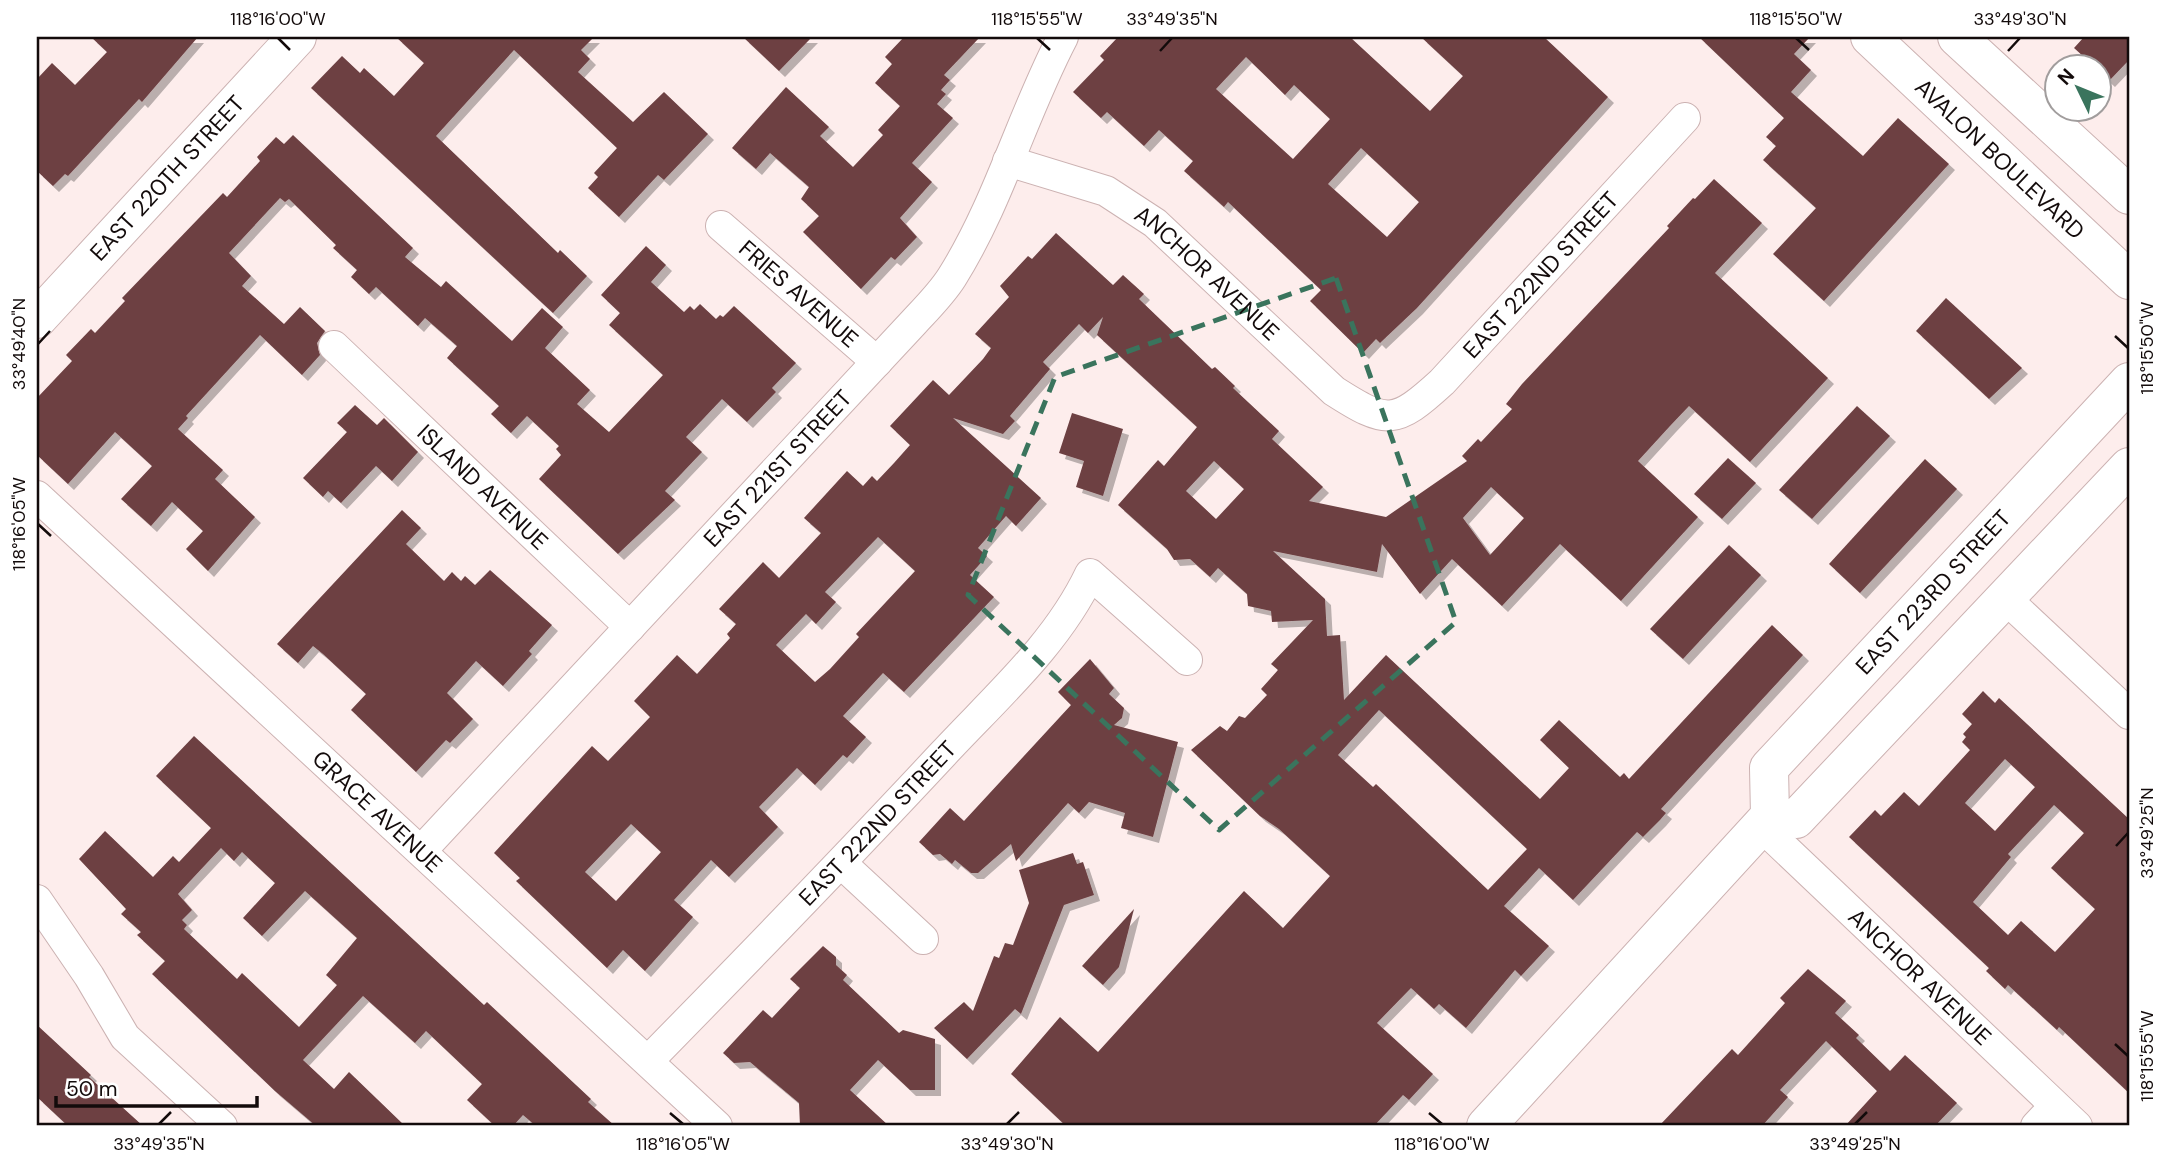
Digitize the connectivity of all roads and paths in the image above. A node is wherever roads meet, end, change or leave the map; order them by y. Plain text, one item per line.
1 (297, 37) edge
2 (1063, 37) edge
3 (1870, 37) edge
4 (1957, 37) edge
5 (1685, 118) dead end
6 (1008, 161) junction
7 (2129, 195) edge
8 (722, 226) dead end
9 (2129, 280) edge
10 (37, 319) edge
11 (334, 346) dead end
12 (877, 362) junction
13 (2129, 382) edge
14 (1387, 418) joint
15 (2129, 467) edge
16 (37, 496) edge
17 (2006, 598) junction
18 (630, 627) junction
19 (1187, 660) dead end
20 (2129, 714) edge
21 (1765, 821) junction
22 (421, 851) junction
23 (841, 863) junction
24 (37, 900) edge
25 (923, 939) dead end
26 (649, 1060) junction
27 (2046, 1116) edge
28 (222, 1126) edge
29 (717, 1126) edge
30 (1486, 1126) edge
31 (2077, 1126) edge

1 - 10 main road, EAST 220TH STREET
2 - 6 street, EAST 221ST STREET
3 - 9 main road, AVALON BOULEVARD
4 - 7 main road
5 - 14 street, EAST 222ND STREET
6 - 12 street, EAST 221ST STREET
6 - 14 street, ANCHOR AVENUE
8 - 12 street, FRIES AVENUE
11 - 18 street, ISLAND AVENUE
12 - 18 street, EAST 221ST STREET
13 - 21 main road, EAST 223RD STREET
15 - 17 main road
16 - 22 street, GRACE AVENUE
17 - 20 street
17 - 21 main road
18 - 22 street, EAST 221ST STREET
19 - 23 street, EAST 222ND STREET
21 - 27 street, ANCHOR AVENUE
21 - 30 main road
22 - 26 street, GRACE AVENUE
23 - 25 street
23 - 26 street, EAST 222ND STREET
24 - 28 street
26 - 29 street, GRACE AVENUE
27 - 31 street, ANCHOR AVENUE

